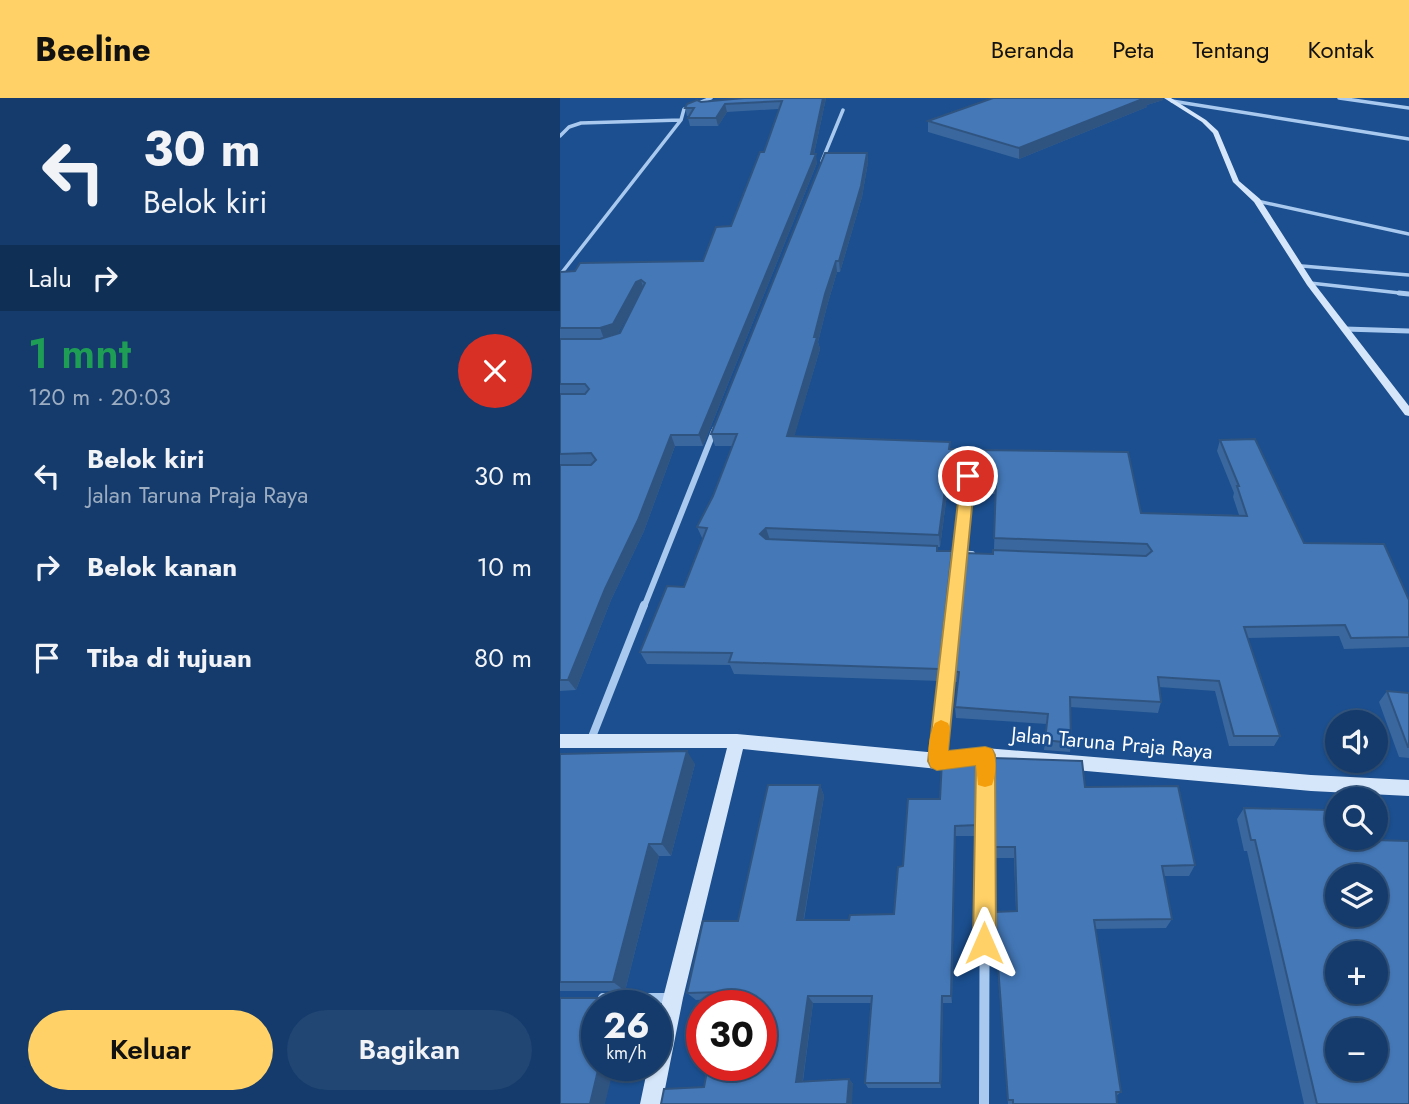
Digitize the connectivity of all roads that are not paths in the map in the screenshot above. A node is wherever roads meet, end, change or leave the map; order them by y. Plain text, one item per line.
1 (711, 98) edge
2 (1339, 98) edge
3 (1170, 99) edge
4 (1363, 100) edge
5 (717, 104) edge
6 (692, 106) junction
7 (1409, 108) edge
8 (843, 110) dead end
9 (681, 120) junction
10 (560, 136) edge
11 (1409, 139) edge
12 (818, 173) edge
13 (1257, 201) junction
14 (1409, 234) edge
15 (1301, 266) junction
16 (560, 275) edge
17 (1409, 275) edge
18 (1310, 283) junction
19 (1409, 294) edge
20 (1345, 329) junction
21 (1409, 331) edge
22 (1399, 400) junction
23 (1409, 400) edge
24 (1409, 413) edge
25 (718, 421) edge
26 (957, 449) edge
27 (971, 450) junction
28 (984, 450) edge
29 (933, 552) edge
30 (960, 554) junction
31 (986, 555) edge
32 (560, 741) edge
33 (737, 741) junction
34 (590, 743) junction
35 (985, 755) junction
36 (937, 761) junction
37 (1409, 788) edge
38 (673, 998) joint
39 (651, 1104) edge
40 (984, 1104) edge

1 - 6 street
2 - 4 street
3 - 11 street
3 - 13 street
4 - 7 street
5 - 6 street
6 - 9 street
8 - 12 street
9 - 10 street
9 - 16 street
13 - 14 street
13 - 15 street
15 - 17 street
15 - 18 street
18 - 19 street
18 - 20 street
20 - 21 street
20 - 22 street
22 - 23 street
22 - 24 street
25 - 34 street
26 - 27 street
27 - 28 street
27 - 30 street
29 - 30 street
30 - 31 street
30 - 36 street
32 - 34 street, Jalan Taruna Praja Raya
33 - 34 street, Jalan Taruna Praja Raya
33 - 36 street, Jalan Taruna Praja Raya
33 - 38 street
35 - 36 street, Jalan Taruna Praja Raya
35 - 37 street, Jalan Taruna Praja Raya
35 - 40 street
38 - 39 street

